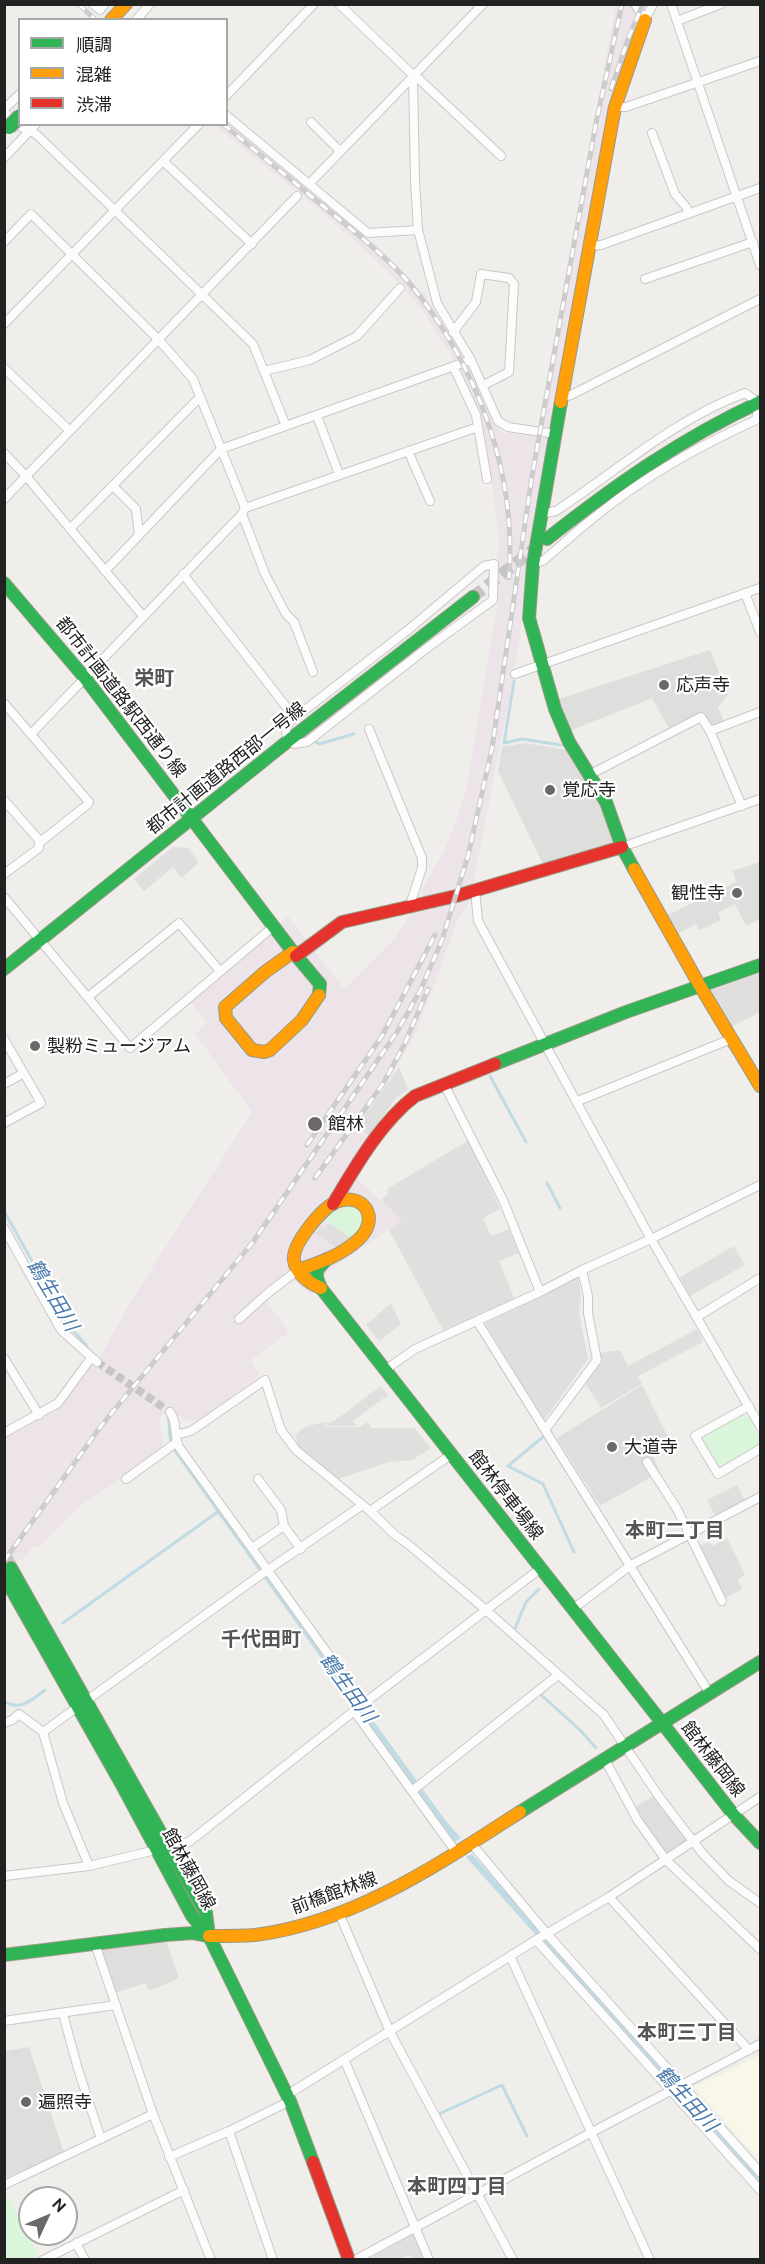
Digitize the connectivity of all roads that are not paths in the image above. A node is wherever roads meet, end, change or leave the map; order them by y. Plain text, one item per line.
1 (93, 4) edge
2 (105, 4) edge
3 (126, 4) edge
4 (133, 4) edge
5 (150, 4) edge
6 (314, 4) edge
7 (339, 4) edge
8 (483, 4) edge
9 (635, 4) edge
10 (653, 4) edge
11 (671, 4) edge
12 (721, 4) edge
13 (139, 16) edge
14 (113, 18) edge
15 (645, 20) junction
16 (677, 21) junction
17 (760, 61) edge
18 (413, 75) junction
19 (698, 82) junction
20 (228, 94) edge
21 (18, 96) edge
22 (615, 107) junction
23 (4, 111) edge
24 (228, 117) edge
25 (18, 118) edge
26 (311, 122) dead end
27 (18, 125) edge
28 (19, 126) edge
29 (34, 126) edge
30 (197, 126) edge
31 (7, 129) edge
32 (29, 132) junction
33 (652, 133) dead end
34 (340, 152) junction
35 (501, 156) dead end
36 (4, 158) edge
37 (163, 161) junction
38 (310, 183) junction
39 (760, 188) edge
40 (297, 196) dead end
41 (737, 196) junction
42 (114, 209) junction
43 (688, 214) junction
44 (418, 230) junction
45 (4, 242) edge
46 (753, 242) junction
47 (252, 244) junction
48 (589, 246) junction
49 (71, 254) junction
50 (760, 265) edge
51 (645, 279) dead end
52 (400, 288) dead end
53 (202, 295) junction
54 (760, 299) edge
55 (4, 324) edge
56 (453, 332) junction
57 (158, 339) junction
58 (471, 360) junction
59 (4, 368) edge
60 (454, 368) junction
61 (264, 371) junction
62 (482, 386) junction
63 (562, 397) junction
64 (200, 398) junction
65 (760, 403) edge
66 (317, 416) junction
67 (286, 426) junction
68 (478, 426) junction
69 (70, 431) junction
70 (555, 434) junction
71 (221, 449) junction
72 (408, 451) junction
73 (4, 453) edge
74 (339, 474) junction
75 (26, 476) junction
76 (487, 479) dead end
77 (113, 486) junction
78 (4, 499) edge
79 (430, 501) dead end
80 (243, 511) junction
81 (541, 514) junction
82 (70, 529) junction
83 (139, 535) junction
84 (547, 539) tunnel mouth
85 (534, 564) junction
86 (105, 571) junction
87 (183, 574) junction
88 (4, 583) edge
89 (760, 588) edge
90 (745, 593) junction
91 (472, 597) tunnel mouth
92 (143, 616) junction
93 (760, 632) edge
94 (541, 664) junction
95 (313, 672) dead end
96 (515, 674) dead end
97 (85, 678) junction
98 (4, 703) edge
99 (760, 712) edge
100 (295, 718) junction
101 (369, 729) dead end
102 (710, 731) junction
103 (31, 734) junction
104 (288, 741) junction
105 (591, 774) junction
106 (760, 799) edge
107 (4, 800) edge
108 (742, 806) junction
109 (193, 818) junction
110 (39, 843) junction
111 (622, 847) junction
112 (4, 874) edge
113 (475, 890) junction
114 (4, 897) edge
115 (409, 908) junction
116 (274, 926) junction
117 (41, 940) junction
118 (295, 954) junction
119 (760, 965) edge
120 (4, 969) edge
121 (220, 971) junction
122 (700, 986) junction
123 (88, 997) junction
124 (4, 1039) edge
125 (731, 1039) junction
126 (544, 1043) junction
127 (24, 1073) junction
128 (4, 1084) edge
129 (444, 1084) junction
130 (760, 1086) edge
131 (578, 1101) junction
132 (4, 1123) edge
133 (357, 1168) junction
134 (760, 1185) edge
135 (354, 1200) junction
136 (333, 1204) junction
137 (6, 1232) edge
138 (651, 1239) junction
139 (327, 1258) junction
140 (298, 1270) junction
141 (582, 1270) junction
142 (760, 1278) edge
143 (321, 1288) junction
144 (540, 1292) junction
145 (697, 1317) junction
146 (239, 1319) dead end
147 (477, 1321) junction
148 (4, 1358) edge
149 (385, 1370) junction
150 (749, 1406) junction
151 (170, 1412) dead end
152 (39, 1415) junction
153 (760, 1426) edge
154 (545, 1430) junction
155 (4, 1433) edge
156 (174, 1441) junction
157 (760, 1449) edge
158 (452, 1454) junction
159 (646, 1462) dead end
160 (126, 1479) dead end
161 (258, 1479) dead end
162 (760, 1497) edge
163 (361, 1506) junction
164 (370, 1511) junction
165 (284, 1526) junction
166 (690, 1534) junction
167 (252, 1548) junction
168 (301, 1549) junction
169 (630, 1565) junction
170 (541, 1569) junction
171 (265, 1572) junction
172 (8, 1573) tunnel mouth
173 (722, 1601) dead end
174 (573, 1609) junction
175 (486, 1610) junction
176 (760, 1662) edge
177 (558, 1675) junction
178 (710, 1694) junction
179 (82, 1704) junction
180 (359, 1707) junction
181 (4, 1723) edge
182 (663, 1724) junction
183 (43, 1732) junction
184 (627, 1746) junction
185 (605, 1760) junction
186 (415, 1788) junction
187 (760, 1797) edge
188 (733, 1814) junction
189 (693, 1841) junction
190 (760, 1843) edge
191 (471, 1844) junction
192 (163, 1849) junction
193 (456, 1852) junction
194 (666, 1860) junction
195 (88, 1866) junction
196 (4, 1876) edge
197 (609, 1897) junction
198 (760, 1903) edge
199 (339, 1913) junction
200 (208, 1936) junction
201 (541, 1937) junction
202 (95, 1944) junction
203 (760, 1949) edge
204 (4, 1955) edge
205 (510, 1956) junction
206 (116, 2005) junction
207 (63, 2014) junction
208 (4, 2021) edge
209 (390, 2032) junction
210 (760, 2044) edge
211 (749, 2050) junction
212 (344, 2059) junction
213 (677, 2089) junction
214 (289, 2098) junction
215 (153, 2114) junction
216 (230, 2131) junction
217 (592, 2132) junction
218 (101, 2139) junction
219 (169, 2157) junction
220 (760, 2172) edge
221 (4, 2185) edge
222 (184, 2190) junction
223 (760, 2190) edge
224 (478, 2193) junction
225 (416, 2227) junction
226 (78, 2242) edge
227 (70, 2246) edge
228 (43, 2259) edge
229 (211, 2259) edge
230 (273, 2259) edge
231 (349, 2259) edge
232 (355, 2259) edge
233 (429, 2259) edge
234 (513, 2259) edge
235 (650, 2259) edge

1 - 2 street
3 - 14 main road
4 - 13 street
5 - 13 street
6 - 20 street
7 - 18 street
8 - 18 street
9 - 15 street
10 - 15 street
11 - 16 street
12 - 16 street
15 - 22 main road
16 - 19 street
17 - 19 street
18 - 34 street
18 - 35 street
18 - 44 street
19 - 22 street
19 - 41 street
21 - 23 street
22 - 48 main road
23 - 27 street
24 - 38 street
25 - 31 main road, bridge
26 - 34 street
28 - 32 street
29 - 32 street
30 - 37 street
32 - 36 street
32 - 42 street
33 - 43 street
34 - 38 street
37 - 42 street
37 - 47 street
38 - 44 street
39 - 41 street
40 - 47 street
41 - 43 street
41 - 46 street
42 - 49 street
42 - 53 street
43 - 48 street
44 - 56 street
45 - 49 street
46 - 50 street
46 - 51 street
47 - 53 street
48 - 63 main road
49 - 55 street
49 - 57 street
52 - 61 street
53 - 57 street
53 - 61 street
54 - 63 street
56 - 58 street
56 - 62 street
57 - 64 street
57 - 69 street
58 - 60 street
58 - 62 street
59 - 69 street
60 - 66 street
60 - 68 street
61 - 67 street
62 - 70 street
63 - 70 main road
64 - 71 street
64 - 77 street
65 - 81 street
65 - 84 main road
65 - 85 street
66 - 67 street
66 - 74 street
67 - 71 street
68 - 72 street
68 - 76 street
69 - 75 street
70 - 81 main road
71 - 80 street
71 - 83 street
72 - 74 street
72 - 79 street
73 - 75 street
74 - 80 street
75 - 78 street
75 - 82 street
77 - 82 street
77 - 83 street
80 - 87 street
80 - 95 street
81 - 85 main road
82 - 86 street
83 - 86 street
85 - 94 main road
86 - 92 street
87 - 92 street
87 - 100 street
88 - 97 main road, 都市計画道路駅西通り線
89 - 90 street
90 - 93 street
90 - 94 street
91 - 104 main road, 都市計画道路西部一号線
92 - 97 street
94 - 96 street
94 - 105 main road
97 - 103 street
97 - 109 main road, 都市計画道路駅西通り線
98 - 103 street
99 - 102 street
100 - 104 street
100 - 104 street
101 - 115 street
102 - 105 street
102 - 108 street
103 - 110 street
104 - 109 main road, 都市計画道路西部一号線
105 - 111 main road
106 - 108 street
107 - 110 street
108 - 111 street
109 - 116 main road, 都市計画道路駅西通り線
109 - 117 main road, 都市計画道路西部一号線
110 - 112 street
111 - 113 main road
111 - 122 main road
113 - 115 main road
113 - 126 street
114 - 117 street
115 - 118 main road
116 - 118 main road, 都市計画道路駅西通り線
116 - 121 street
117 - 120 main road, 都市計画道路西部一号線
117 - 123 street
118 - 118 main road
119 - 122 main road
121 - 123 street
121 - 123 street
122 - 125 main road
122 - 126 main road
124 - 127 street
125 - 130 main road
125 - 131 street
126 - 129 main road
126 - 131 street
127 - 128 street
127 - 132 street
129 - 133 main road
129 - 144 street
131 - 138 street
133 - 135 main road
133 - 136 main road
134 - 138 street
135 - 136 main road
135 - 139 main road
136 - 140 main road
137 - 152 street
138 - 141 street
138 - 145 street
139 - 140 main road
139 - 143 main road
140 - 143 main road, 館林停車場線
140 - 146 street
141 - 144 street
141 - 154 street
142 - 145 street
143 - 149 main road, 館林停車場線
144 - 147 street
145 - 150 street
147 - 149 street
147 - 154 street
148 - 152 street
149 - 158 main road, 館林停車場線
150 - 153 street
150 - 157 street
151 - 156 street
152 - 155 street
154 - 169 street
156 - 160 street
156 - 163 street
156 - 167 street
158 - 164 street
158 - 170 main road, 館林停車場線
159 - 166 street
161 - 165 street
162 - 166 street
163 - 164 street
163 - 168 street
164 - 175 street
165 - 167 street
165 - 168 street
166 - 169 street
166 - 173 street
167 - 171 street
168 - 171 street
169 - 174 street
169 - 178 street
170 - 174 main road, 館林停車場線
170 - 175 street
171 - 179 street
171 - 180 street
172 - 179 main road, 館林藤岡線
174 - 182 main road, 館林停車場線
175 - 177 street
175 - 180 street
176 - 178 main road, 前橋館林線
177 - 184 street
177 - 186 street
178 - 182 main road, 前橋館林線
179 - 183 street
179 - 192 main road, 館林藤岡線
180 - 186 street
180 - 192 street
181 - 183 street
182 - 184 main road, 前橋館林線
182 - 188 main road, 館林藤岡線
183 - 195 street
184 - 185 main road, 前橋館林線
184 - 189 street
185 - 191 main road, 前橋館林線
185 - 194 street
186 - 193 street
187 - 188 street
188 - 189 street
188 - 190 main road, 館林藤岡線
189 - 194 street
189 - 198 street
191 - 193 main road, 前橋館林線
191 - 201 street
192 - 195 street
192 - 200 main road, 館林藤岡線
193 - 199 main road, 前橋館林線
194 - 197 street
194 - 203 street
195 - 196 street
197 - 201 street
197 - 211 street
199 - 200 main road, 前橋館林線
199 - 209 street
200 - 202 main road, 前橋館林線
200 - 214 main road
201 - 205 street
201 - 213 street
201 - 213 street
202 - 204 main road, 前橋館林線
202 - 206 street
205 - 209 street
205 - 217 street
206 - 207 street
206 - 215 street
207 - 208 street
207 - 218 street
209 - 212 street
209 - 224 street
210 - 211 street
211 - 213 street
212 - 214 street
212 - 225 street
213 - 217 street
213 - 220 street
213 - 223 street
214 - 216 street
214 - 231 main road
215 - 218 street
215 - 219 street
216 - 219 street
216 - 230 street
217 - 224 street
217 - 235 street
218 - 221 street
219 - 222 street
222 - 226 street
222 - 229 street
224 - 225 street
224 - 234 street
225 - 232 street
225 - 233 street
227 - 228 street

